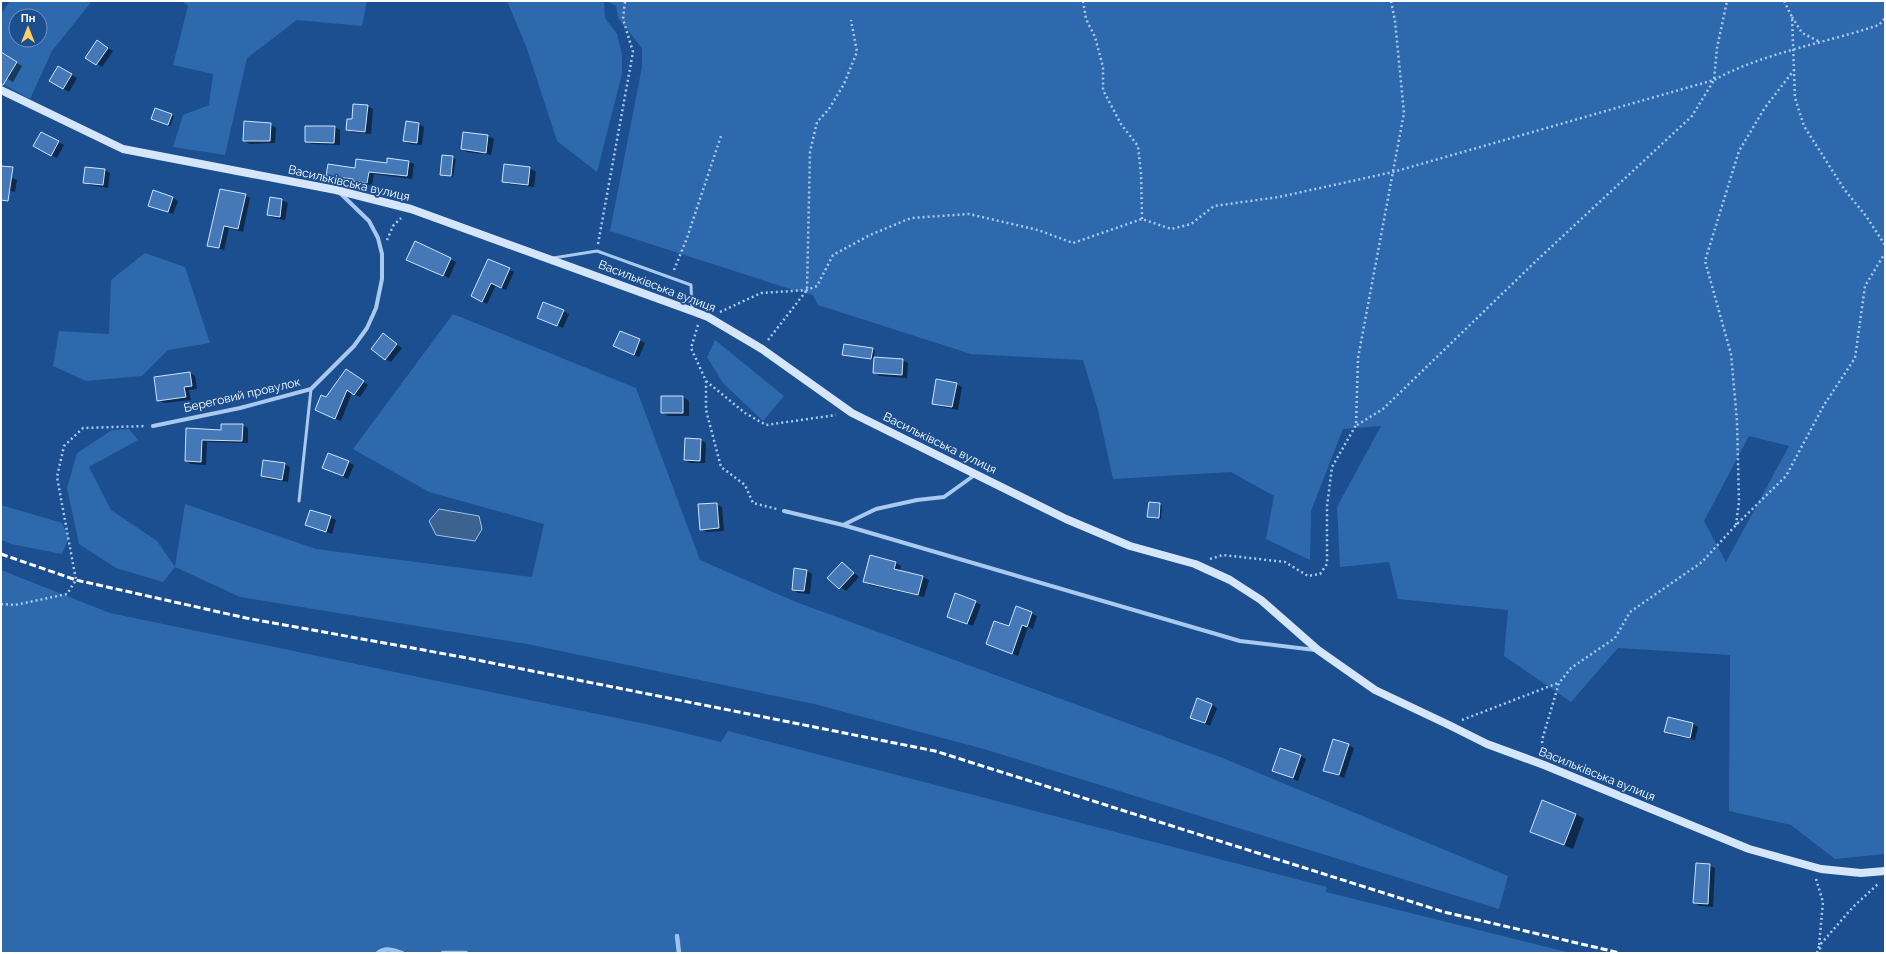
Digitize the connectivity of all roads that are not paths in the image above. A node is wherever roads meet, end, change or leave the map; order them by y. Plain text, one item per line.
1 (1, 90) edge
2 (336, 190) junction
3 (549, 258) junction
4 (692, 311) junction
5 (311, 389) junction
6 (153, 426) road end
7 (977, 474) junction
8 (299, 501) dead end
9 (784, 510) road end
10 (844, 525) junction
11 (1318, 650) junction
12 (1885, 871) edge

1 - 2 street, Васильківська вулиця
2 - 3 street, Васильківська вулиця
2 - 5 street, Береговий провулок
3 - 4 street, Васильківська вулиця
3 - 4 lane
4 - 7 street, Васильківська вулиця
5 - 6 street, Береговий провулок
5 - 8 lane
7 - 10 street
7 - 11 street, Васильківська вулиця
9 - 10 street, Васильківська вулиця
10 - 11 street, Васильківська вулиця
11 - 12 street, Васильківська вулиця

